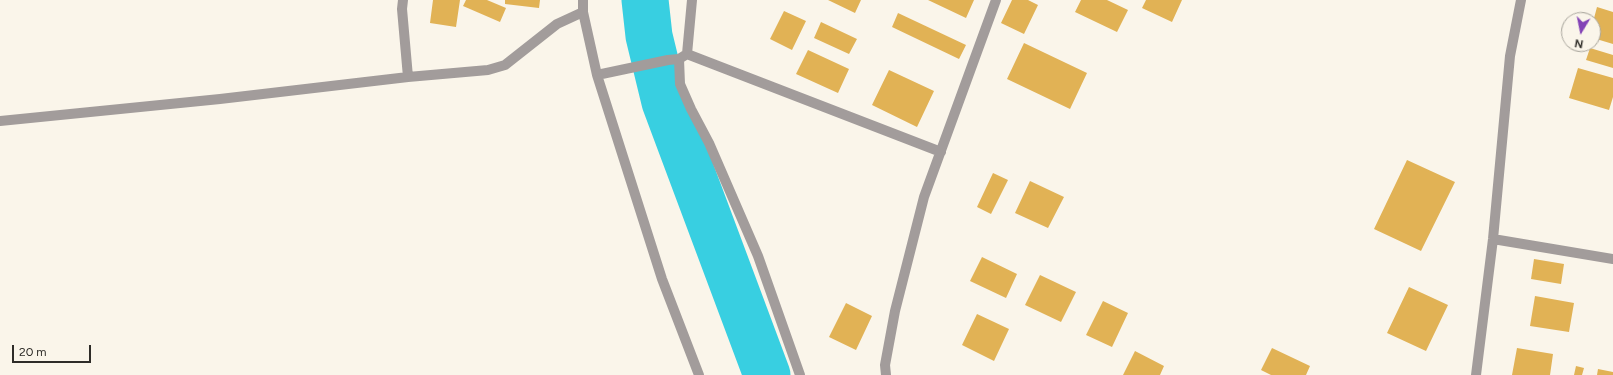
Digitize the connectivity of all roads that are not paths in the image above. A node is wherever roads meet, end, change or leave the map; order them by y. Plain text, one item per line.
1 (403, 0) edge
2 (583, 0) edge
3 (692, 0) edge
4 (996, 0) edge
5 (1521, 0) edge
6 (583, 12) junction
7 (683, 57) junction
8 (597, 75) junction
9 (408, 77) junction
10 (0, 121) edge
11 (940, 152) junction
12 (1493, 239) junction
13 (1613, 259) edge
14 (699, 375) edge
15 (800, 375) edge
16 (886, 375) edge
17 (1476, 375) edge

1 - 9 street
2 - 6 street
3 - 7 street
4 - 11 street
5 - 12 street
6 - 8 street
6 - 9 street
7 - 8 street
7 - 11 street
7 - 15 street
8 - 14 street
9 - 10 street
11 - 16 street
12 - 13 street
12 - 17 street

